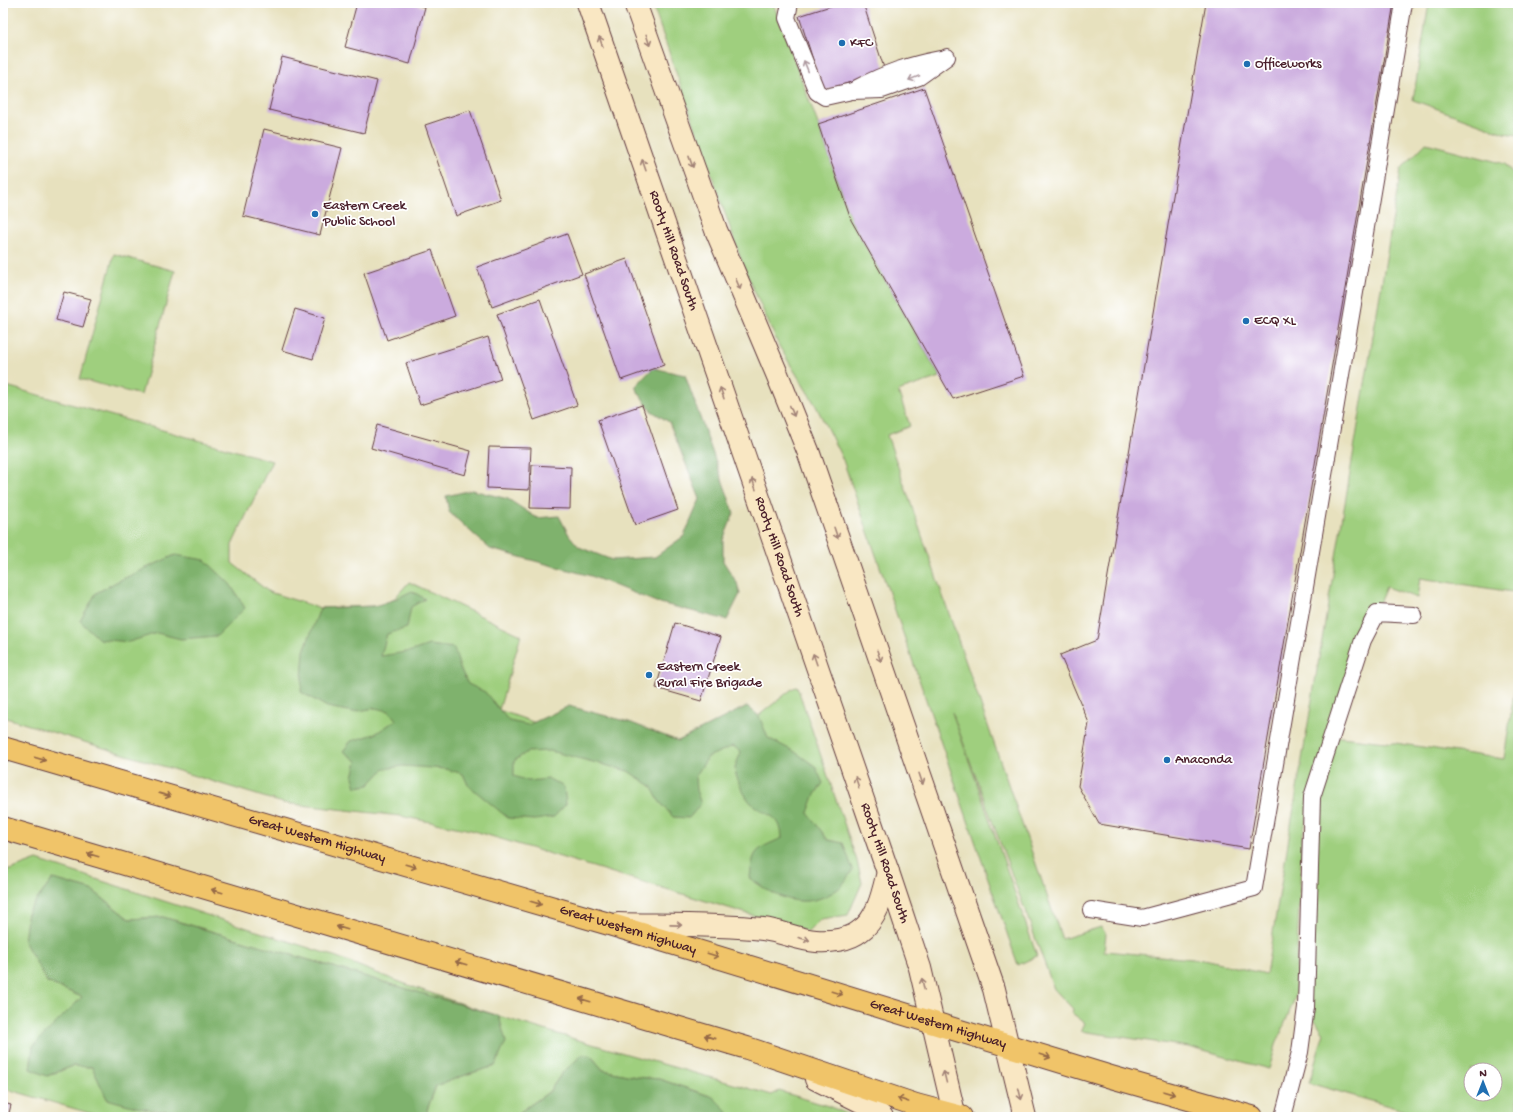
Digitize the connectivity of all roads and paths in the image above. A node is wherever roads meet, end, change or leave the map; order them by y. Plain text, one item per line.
1 (588, 3) edge
2 (635, 3) edge
3 (790, 3) edge
4 (1404, 3) edge
5 (947, 57) dead end
6 (1414, 614) dead end
7 (3, 748) edge
8 (3, 828) edge
9 (888, 872) junction
10 (1091, 910) dead end
11 (609, 924) junction
12 (931, 1022) junction
13 (1008, 1044) junction
14 (747, 1048) junction
15 (957, 1116) edge
16 (882, 1117) edge
17 (1025, 1117) edge
18 (1252, 1117) edge
19 (1282, 1117) edge

9 -> 1 main road, Rooty Hill Road South
2 -> 13 main road
5 -> 3 lane
4 - 10 lane
6 - 19 lane
7 -> 11 highway, Great Western Highway
14 -> 8 highway
11 -> 9 main road
12 -> 9 main road, Rooty Hill Road South
11 -> 12 highway, Great Western Highway
12 - 13 highway, Great Western Highway
15 -> 12 main road, Rooty Hill Road South
13 -> 17 main road
13 -> 18 highway, Great Western Highway
15 -> 14 highway
14 - 16 main road

